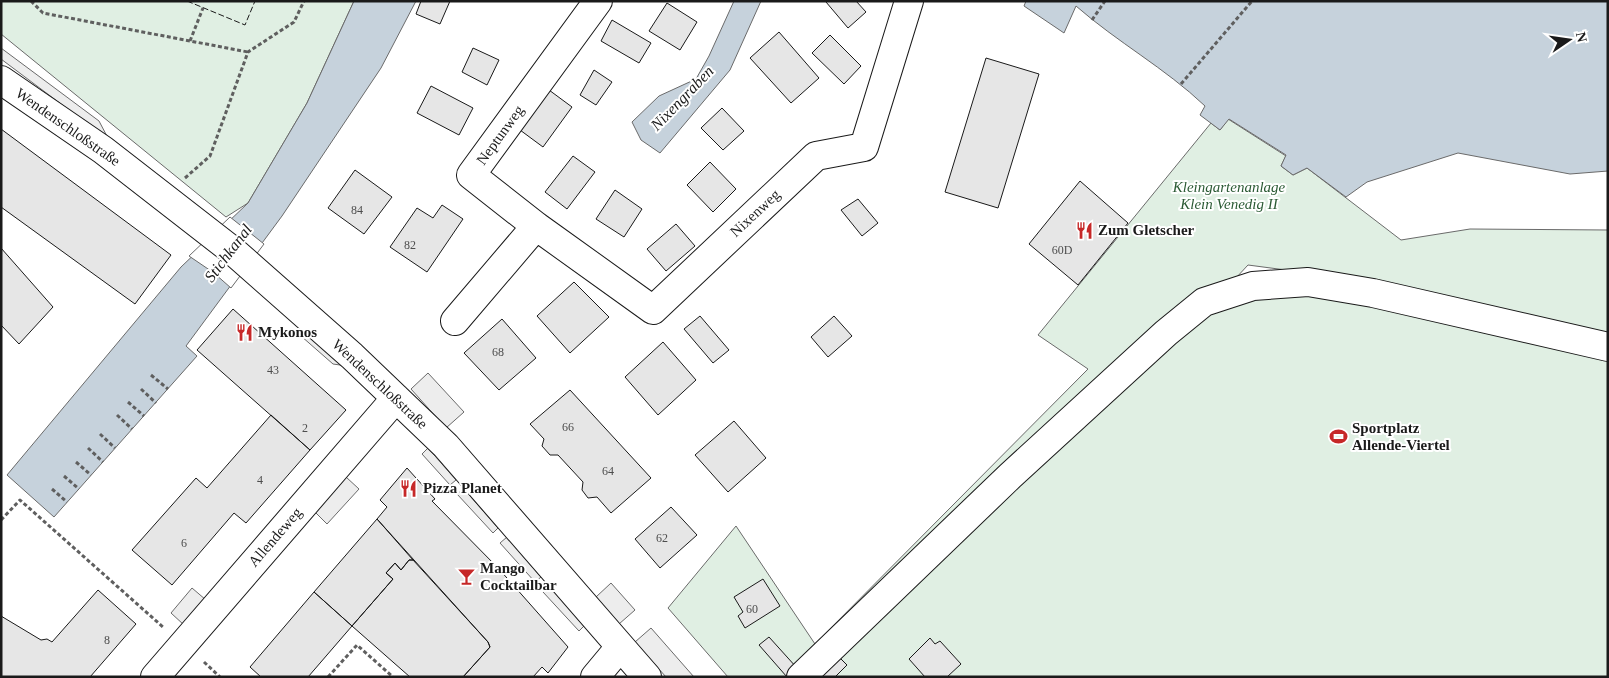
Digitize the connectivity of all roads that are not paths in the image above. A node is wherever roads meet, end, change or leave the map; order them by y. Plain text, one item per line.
1 (598, 1) edge
2 (909, 1) edge
3 (1, 80) edge
4 (536, 226) junction
5 (455, 321) dead end
6 (1608, 347) edge
7 (396, 398) junction
8 (620, 647) junction
9 (155, 677) edge
10 (595, 677) edge
11 (647, 677) edge
12 (802, 677) edge

1 - 4 street, Neptunweg
2 - 4 street, Nixenweg
3 - 7 street, Wendenschloßstraße
4 - 5 street
6 - 12 street
7 - 8 street, Wendenschloßstraße
7 - 9 street, Allendeweg
8 - 10 street
8 - 11 street, Wendenschloßstraße

